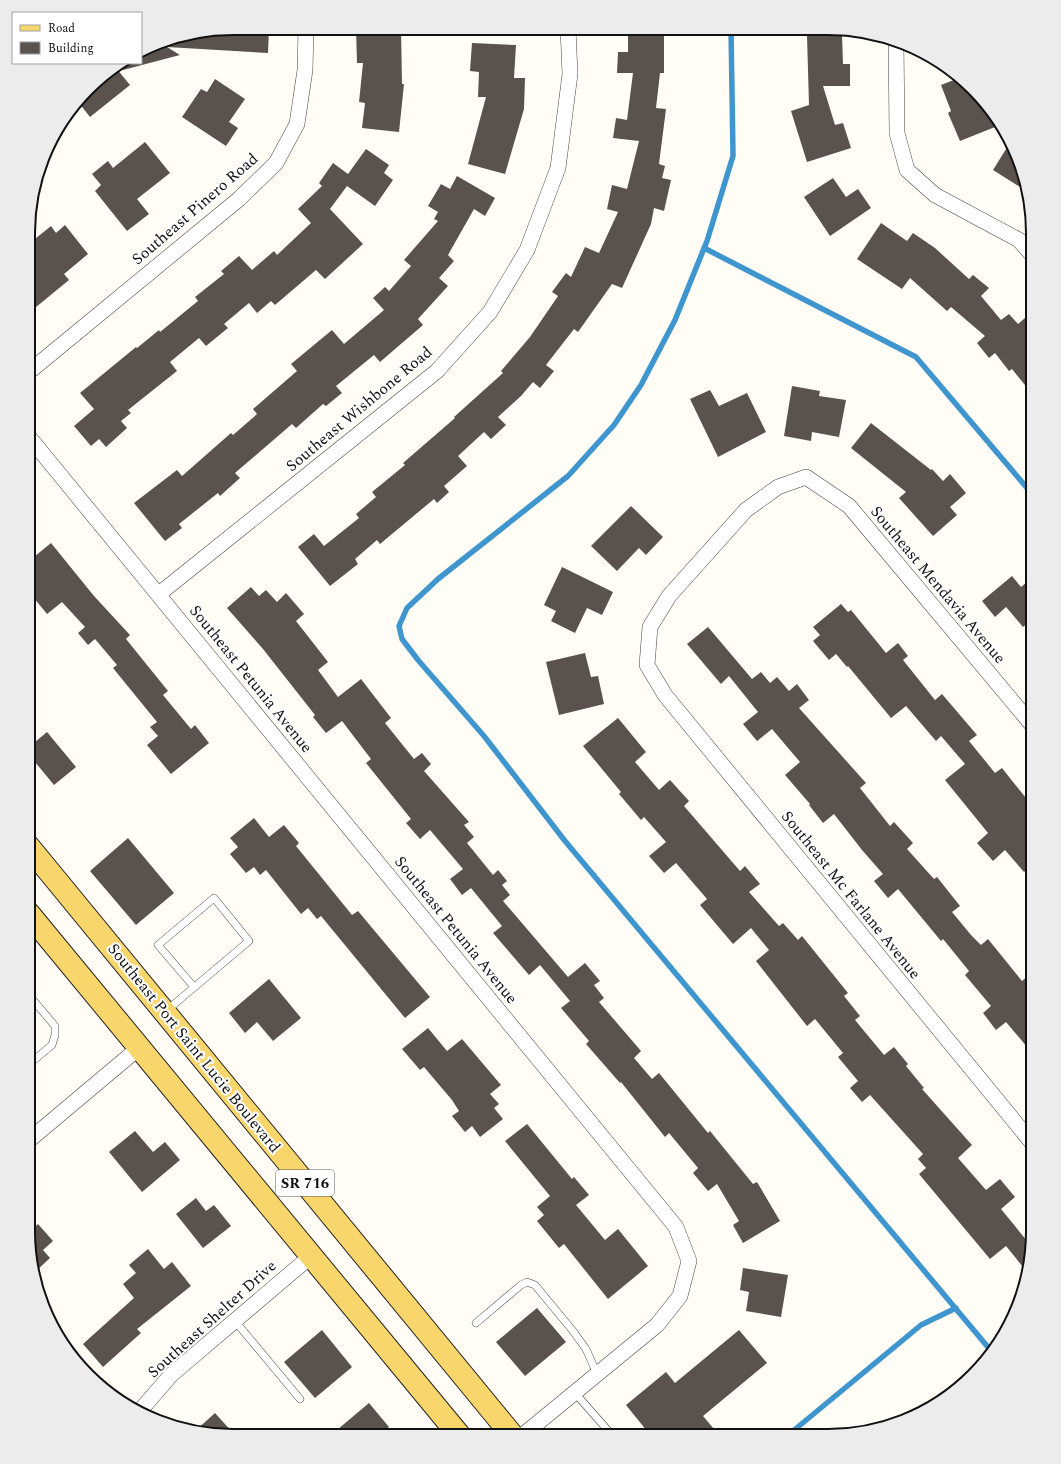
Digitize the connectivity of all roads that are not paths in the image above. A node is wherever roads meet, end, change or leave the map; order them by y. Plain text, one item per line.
1 (306, 35) edge
2 (568, 35) edge
3 (896, 47) edge
4 (1026, 248) edge
5 (35, 367) edge
6 (35, 444) edge
7 (806, 477) joint
8 (159, 594) junction
9 (1026, 718) edge
10 (35, 854) edge
11 (35, 921) edge
12 (194, 987) junction
13 (35, 1002) edge
14 (165, 1012) junction
15 (140, 1047) junction
16 (35, 1059) edge
17 (35, 1132) edge
18 (1026, 1135) edge
19 (311, 1256) junction
20 (235, 1321) junction
21 (476, 1323) dead end
22 (597, 1374) junction
23 (575, 1392) junction
24 (300, 1399) dead end
25 (143, 1407) edge
26 (455, 1429) edge
27 (507, 1429) edge
28 (531, 1429) edge
29 (607, 1429) edge

1 - 5 street, Southeast Pinero Road
2 - 8 street, Southeast Wishbone Road
3 - 4 street
6 - 8 street, Southeast Petunia Avenue
7 - 9 street, Southeast Mendavia Avenue
7 - 18 street, Southeast Mc Farlane Avenue
8 - 22 street, Southeast Petunia Avenue
10 - 14 main road, Southeast Port Saint Lucie Boulevard / SR 716
11 - 15 main road, SR 716
12 - 12 lane
12 - 14 lane
13 - 16 lane
14 - 27 main road, Southeast Port Saint Lucie Boulevard / SR 716
15 - 17 street
15 - 19 main road, SR 716
19 - 20 street, Southeast Shelter Drive
19 - 26 main road, SR 716
20 - 24 lane
20 - 25 street, Southeast Shelter Drive
21 - 22 lane
22 - 23 street, Southeast Petunia Avenue
23 - 28 street, Southeast Petunia Avenue
23 - 29 lane

